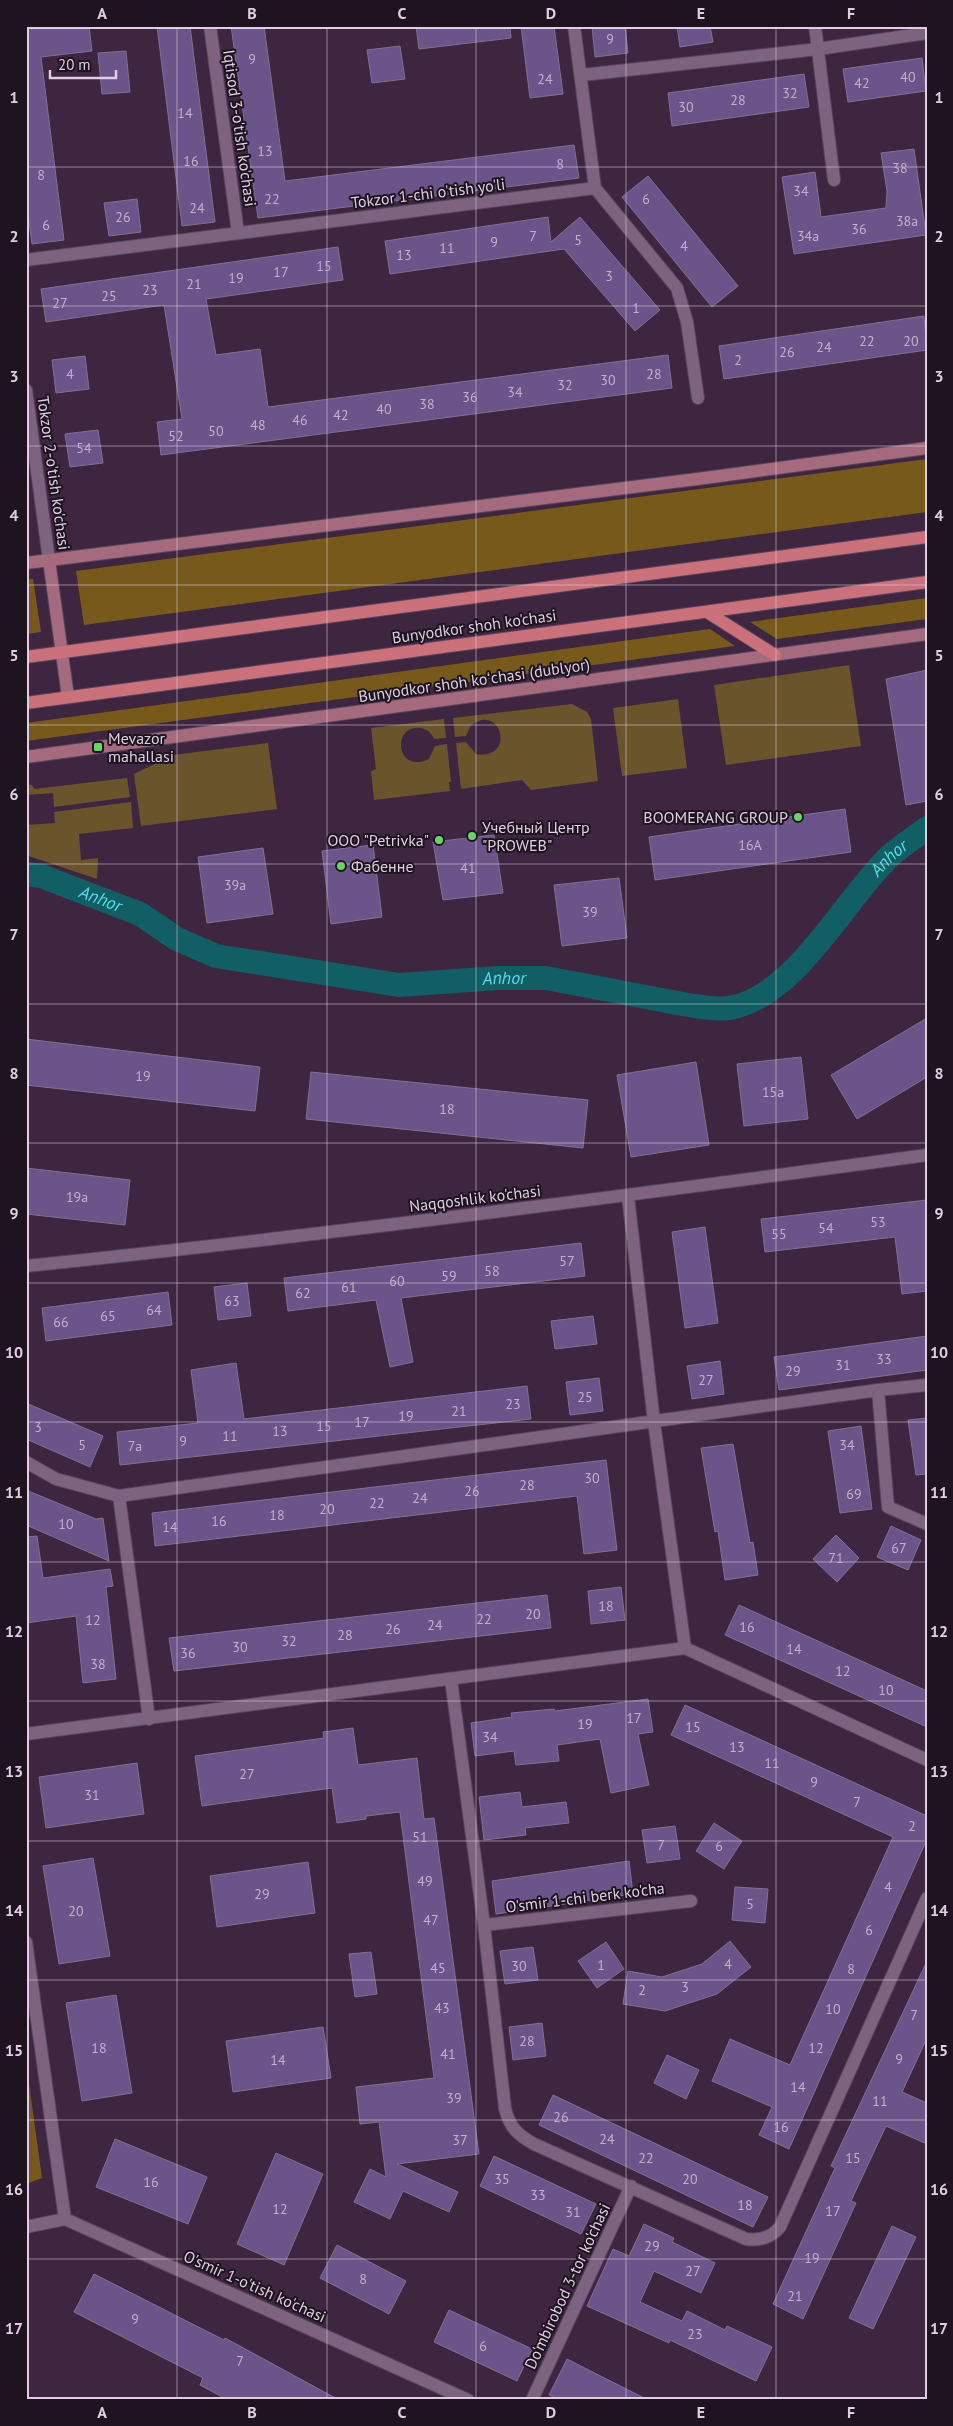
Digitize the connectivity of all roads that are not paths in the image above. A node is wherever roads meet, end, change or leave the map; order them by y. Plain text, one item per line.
1 (210, 26) edge
2 (574, 26) edge
3 (815, 26) edge
4 (927, 33) edge
5 (818, 49) junction
6 (582, 75) junction
7 (834, 180) dead end
8 (595, 188) junction
9 (238, 233) junction
10 (26, 260) edge
11 (26, 390) edge
12 (698, 398) dead end
13 (927, 448) edge
14 (927, 537) edge
15 (49, 560) junction
16 (26, 563) edge
17 (927, 582) edge
18 (707, 612) junction
19 (927, 634) edge
20 (62, 652) junction
21 (775, 654) junction
22 (26, 657) edge
23 (68, 697) junction
24 (26, 703) edge
25 (26, 757) edge
26 (927, 1155) edge
27 (628, 1196) junction
28 (26, 1266) edge
29 (927, 1385) edge
30 (878, 1390) junction
31 (654, 1422) junction
32 (26, 1462) edge
33 (119, 1496) junction
34 (927, 1524) edge
35 (685, 1648) junction
36 (451, 1680) junction
37 (149, 1719) junction
38 (26, 1734) edge
39 (927, 1760) edge
40 (927, 1898) edge
41 (691, 1901) dead end
42 (484, 1925) junction
43 (26, 1942) edge
44 (630, 2186) junction
45 (65, 2219) junction
46 (26, 2227) edge
47 (468, 2400) edge
48 (532, 2400) edge

1 - 9 street, Iqtisod 3-o'tish ko'chasi
2 - 6 street
3 - 5 street
4 - 5 street
5 - 6 street
5 - 7 street
6 - 8 street
8 - 9 street, Tokzor 1-chi o'tish yo'li
8 - 12 street
9 - 10 street, Tokzor 1-chi o'tish yo'li
11 - 15 street, Tokzor 2-o'tish ko'chasi
13 - 15 street
14 - 20 main road, Bunyodkor shoh ko'chasi
15 - 16 street
15 - 20 street
17 - 18 main road, Bunyodkor shoh ko'chasi
18 - 21 main road
18 - 23 main road, Bunyodkor shoh ko'chasi
19 - 21 street, Bunyodkor shoh koʻchasi (dublyor)
20 - 22 main road, Bunyodkor shoh ko'chasi
20 - 23 street
21 - 25 street, Bunyodkor shoh koʻchasi (dublyor)
23 - 24 main road, Bunyodkor shoh ko'chasi
26 - 27 street, Naqqoshlik ko'chasi
27 - 28 street, Naqqoshlik ko'chasi
27 - 31 street
29 - 30 street
30 - 31 street
30 - 34 street
31 - 33 street
31 - 35 street
32 - 33 street
33 - 37 street
35 - 36 street
35 - 39 street
36 - 37 street
36 - 42 street
37 - 38 street
40 - 44 street
41 - 42 street, O'smir 1-chi berk ko'cha
42 - 44 street
43 - 45 street
44 - 48 street, Do'mbirobod 3-tor ko'chasi
45 - 46 street
45 - 47 street, O'smir 1-o'tish ko'chasi

